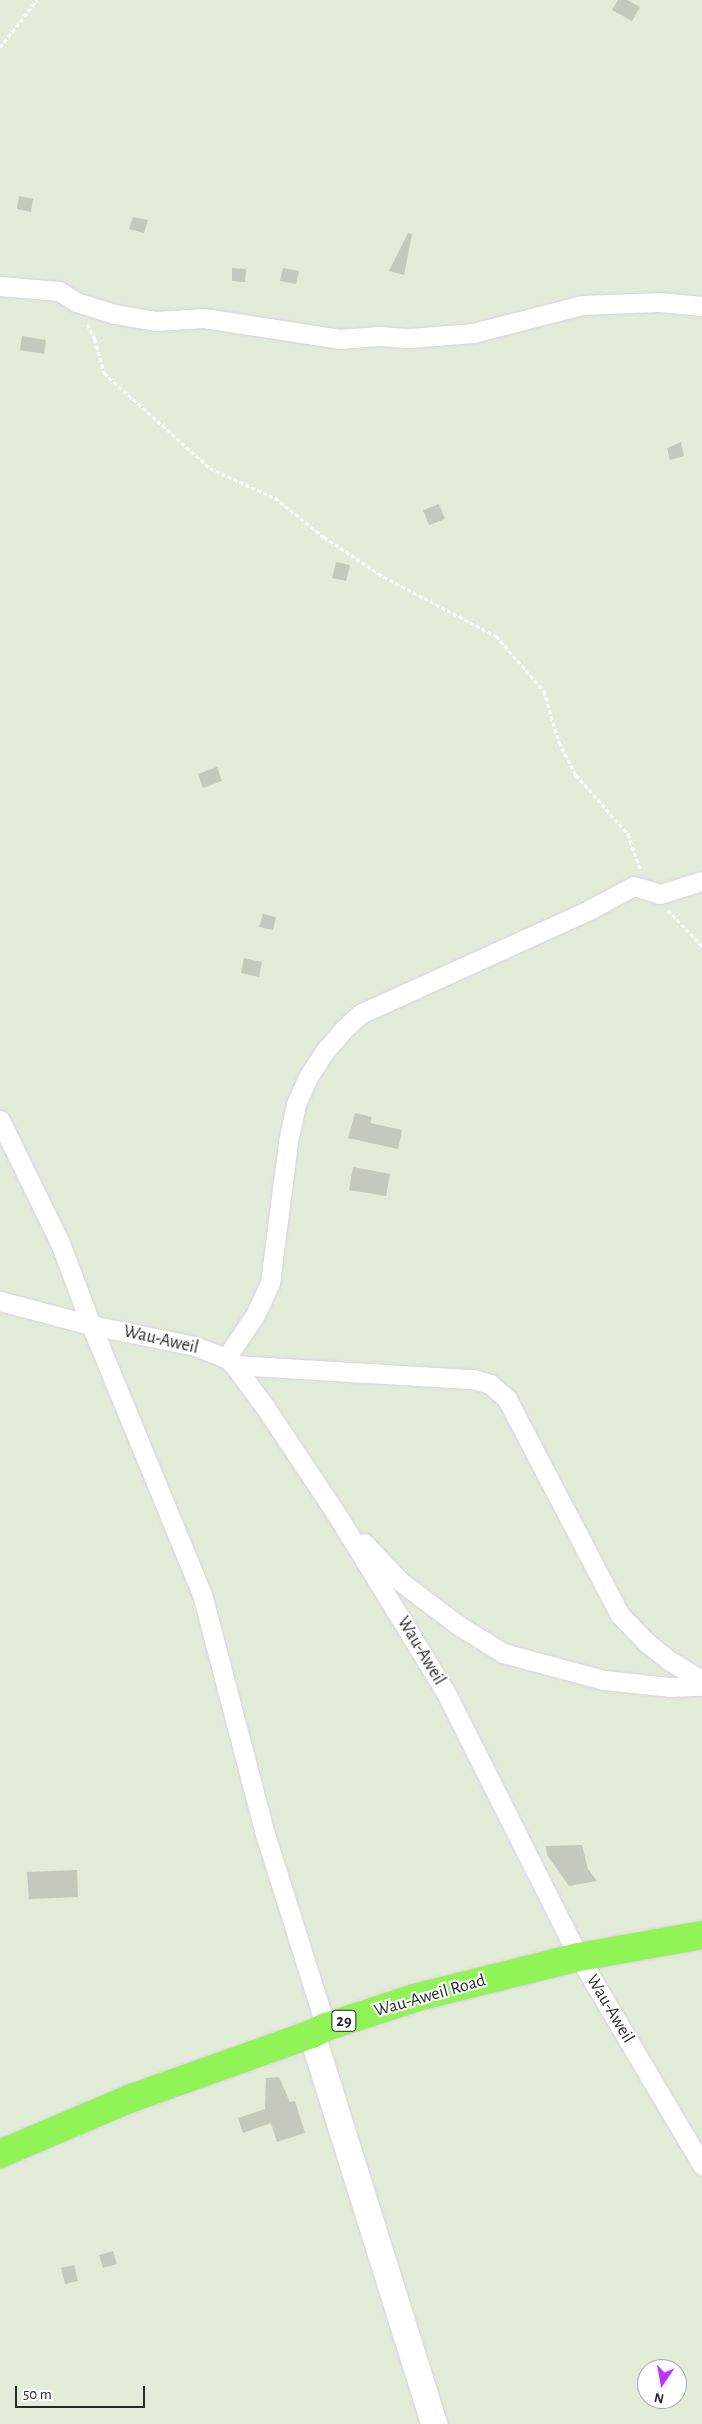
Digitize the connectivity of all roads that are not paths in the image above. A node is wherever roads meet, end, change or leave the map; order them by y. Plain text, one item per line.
1 (0, 286) edge
2 (702, 306) edge
3 (702, 881) edge
4 (0, 1120) edge
5 (0, 1301) edge
6 (91, 1324) junction
7 (230, 1361) junction
8 (337, 1515) junction
9 (700, 1689) edge
10 (702, 1935) edge
11 (579, 1957) junction
12 (319, 2030) junction
13 (0, 2154) edge
14 (702, 2165) edge
15 (434, 2424) edge

1 - 2 street
3 - 7 street
4 - 6 street
5 - 6 street, Wau-Aweil
6 - 7 street, Wau-Aweil
6 - 12 street
7 - 8 street, Wau-Aweil
7 - 9 street
8 - 9 street
8 - 11 street, Wau-Aweil
10 - 11 main road, Wau-Aweil Road / 29
11 - 12 main road, Wau-Aweil Road / 29
11 - 14 street, Wau-Aweil
12 - 13 main road, Wau-Aweil Road / 29
12 - 15 street

